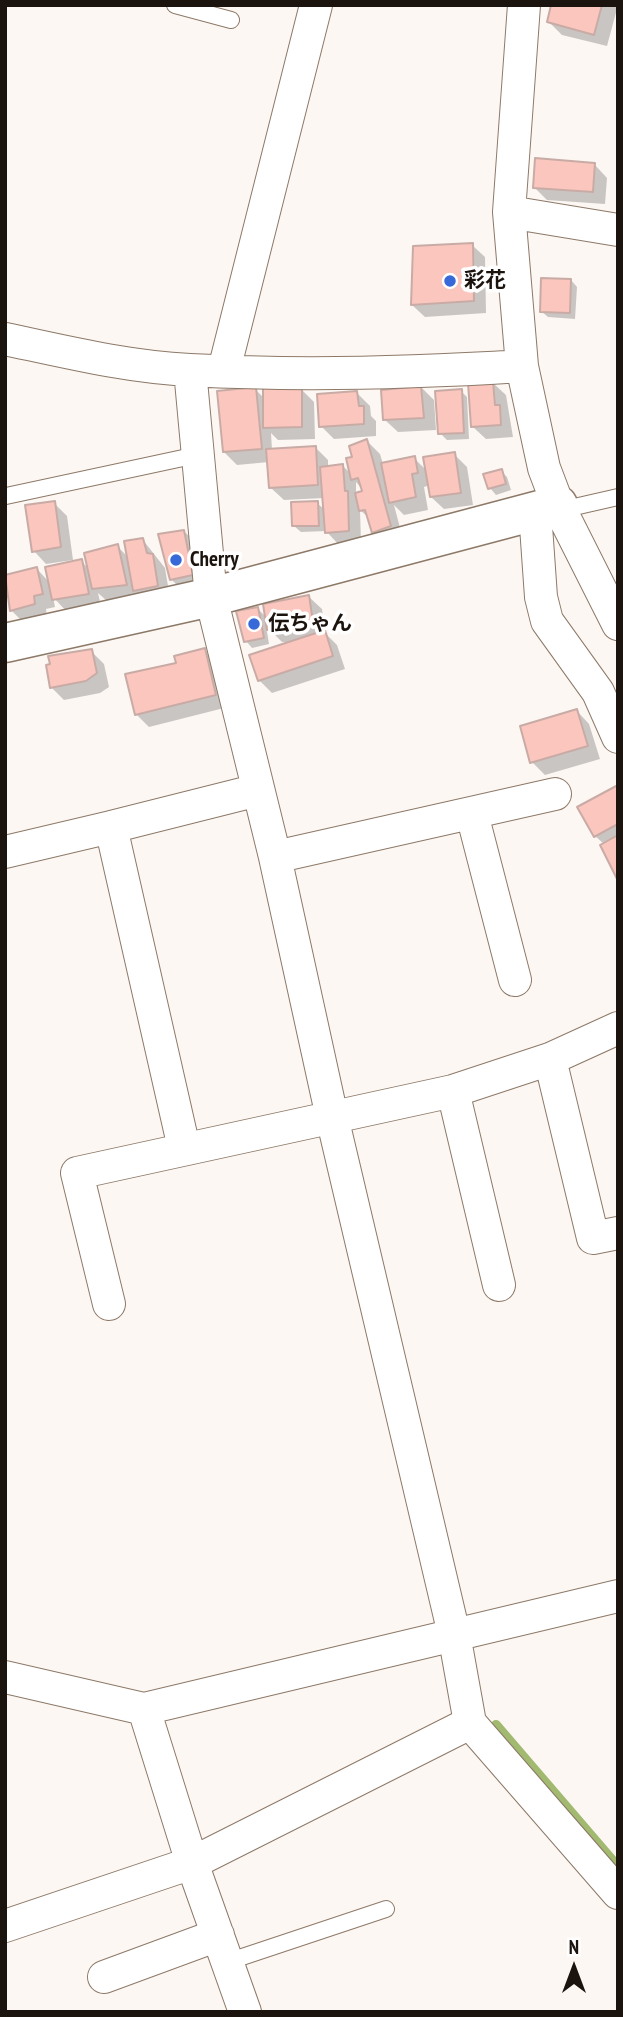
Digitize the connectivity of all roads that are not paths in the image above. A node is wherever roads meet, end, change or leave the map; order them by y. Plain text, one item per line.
1 (175, 5) edge
2 (316, 5) edge
3 (524, 5) edge
4 (232, 20) dead end
5 (509, 212) junction
6 (618, 230) edge
7 (5, 339) edge
8 (522, 366) junction
9 (190, 370) junction
10 (225, 370) junction
11 (197, 455) junction
12 (6, 496) edge
13 (618, 497) edge
14 (551, 509) junction
15 (211, 597) junction
16 (618, 623) edge
17 (5, 643) edge
18 (618, 737) edge
19 (258, 790) junction
20 (555, 794) dead end
21 (472, 814) junction
22 (111, 828) junction
23 (5, 852) edge
24 (275, 858) junction
25 (515, 981) dead end
26 (618, 1028) edge
27 (550, 1059) junction
28 (453, 1091) junction
29 (332, 1117) junction
30 (184, 1148) junction
31 (618, 1233) edge
32 (499, 1285) dead end
33 (108, 1304) dead end
34 (618, 1596) edge
35 (454, 1634) junction
36 (5, 1677) edge
37 (144, 1709) junction
38 (470, 1723) junction
39 (192, 1863) junction
40 (618, 1893) edge
41 (386, 1909) dead end
42 (5, 1926) edge
43 (222, 1948) junction
44 (104, 1977) dead end
45 (245, 2012) edge

1 - 4 lane
2 - 10 street
3 - 5 street
5 - 6 street
5 - 8 street
7 - 9 street
8 - 10 street
8 - 14 street
9 - 10 street
9 - 11 street
11 - 12 lane
11 - 15 street
13 - 14 lane
14 - 15 street
14 - 16 street
14 - 18 street
15 - 17 street
15 - 19 street
19 - 22 street
19 - 24 street
20 - 21 street
21 - 24 street
21 - 25 street
22 - 23 street
22 - 30 street
24 - 29 street
26 - 27 street
27 - 28 street
27 - 31 street
28 - 29 street
28 - 32 street
29 - 30 street
29 - 35 street
30 - 33 street
34 - 35 street
35 - 37 street
35 - 38 street
36 - 37 street
37 - 39 street
38 - 39 street
38 - 40 street
39 - 42 street
39 - 43 street
41 - 43 lane
43 - 44 street
43 - 45 street

